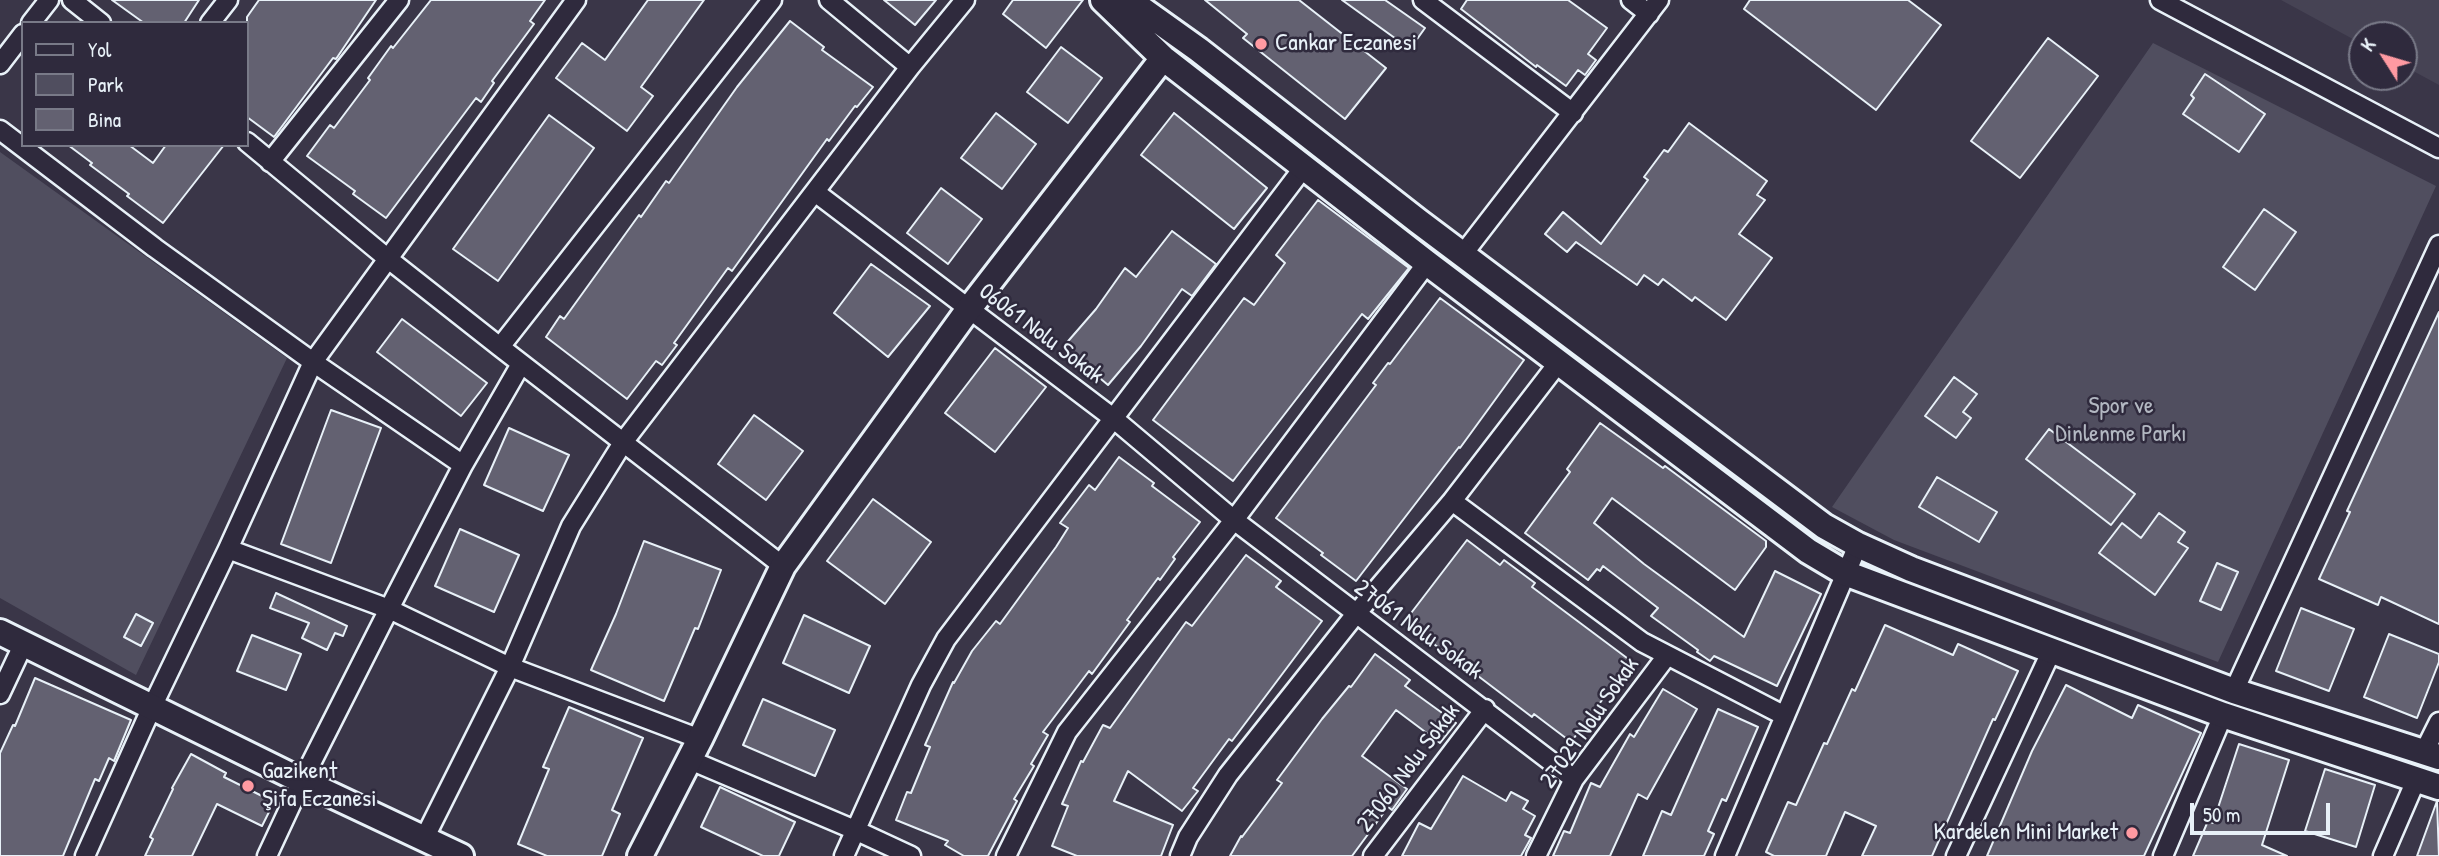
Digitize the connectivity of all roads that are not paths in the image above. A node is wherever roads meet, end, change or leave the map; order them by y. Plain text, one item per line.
1 (49, 0) edge
2 (72, 0) edge
3 (228, 0) edge
4 (399, 0) edge
5 (576, 0) edge
6 (772, 0) edge
7 (829, 0) edge
8 (965, 0) edge
9 (1103, 0) edge
10 (1129, 0) edge
11 (1423, 0) edge
12 (1631, 0) edge
13 (2160, 0) edge
14 (1654, 7) edge
15 (33, 21) edge
16 (98, 21) edge
17 (212, 21) edge
18 (21, 37) edge
19 (1163, 58) junction
20 (0, 64) edge
21 (910, 67) junction
22 (1573, 113) junction
23 (0, 130) edge
24 (248, 143) edge
25 (21, 146) edge
26 (22, 147) edge
27 (2439, 148) edge
28 (270, 162) junction
29 (1304, 167) junction
30 (815, 192) junction
31 (2439, 245) edge
32 (1463, 254) junction
33 (387, 258) junction
34 (1427, 263) junction
35 (968, 310) junction
36 (500, 347) junction
37 (313, 362) junction
38 (1559, 362) junction
39 (521, 364) junction
40 (1112, 418) junction
41 (624, 441) junction
42 (463, 466) junction
43 (1452, 501) junction
44 (1234, 520) junction
45 (1858, 545) junction
46 (228, 549) junction
47 (783, 565) junction
48 (1845, 573) junction
49 (388, 609) junction
50 (1355, 615) junction
51 (0, 632) edge
52 (24, 643) junction
53 (2051, 652) junction
54 (1666, 657) junction
55 (510, 667) junction
56 (2234, 691) junction
57 (0, 694) edge
58 (152, 707) junction
59 (1485, 709) junction
60 (2223, 715) junction
61 (1785, 716) junction
62 (2439, 722) edge
63 (695, 749) junction
64 (2432, 755) edge
65 (1574, 779) junction
66 (302, 781) junction
67 (2427, 784) edge
68 (855, 830) junction
69 (439, 849) edge
70 (85, 856) edge
71 (267, 856) edge
72 (640, 856) edge
73 (844, 856) edge
74 (911, 856) edge
75 (1006, 856) edge
76 (1180, 856) edge
77 (1373, 856) edge
78 (1536, 856) edge
79 (1725, 856) edge
80 (1956, 856) edge
81 (2163, 856) edge
82 (2383, 856) edge

1 - 15 street
2 - 16 street
3 - 17 street
4 - 28 street
5 - 33 street
6 - 36 street
7 - 21 street
8 - 21 street
9 - 19 street
10 - 32 street
11 - 22 street
12 - 14 street
13 - 27 street
14 - 22 street
18 - 20 street
19 - 29 street
19 - 35 street
21 - 30 street
22 - 32 street
23 - 25 street
24 - 28 street
26 - 37 street
28 - 33 street
29 - 34 street
29 - 40 street
30 - 35 street, 06061 Nolu Sokak
30 - 41 street
31 - 56 street
32 - 45 street
33 - 36 street
33 - 37 street
34 - 38 street
34 - 44 street
35 - 40 street, 06061 Nolu Sokak
35 - 47 street
36 - 39 street
37 - 42 street
37 - 46 street
38 - 43 street
38 - 48 street
39 - 41 street
39 - 42 street
40 - 44 street, 06061 Nolu Sokak
40 - 68 street
41 - 47 street
41 - 55 street
42 - 49 street
43 - 50 street
43 - 54 street
44 - 50 street, 27061 Nolu Sokak
44 - 75 street
45 - 48 street
45 - 56 street
46 - 49 street
46 - 58 street
47 - 63 street
48 - 53 street
48 - 61 street
49 - 55 street
49 - 66 street
50 - 59 street, 27061 Nolu Sokak
50 - 76 street
51 - 52 street
52 - 57 street
52 - 58 street
53 - 60 street
53 - 80 street
54 - 61 street
54 - 65 street, 27029 Nolu Sokak
55 - 63 street
55 - 69 street
56 - 64 street
58 - 66 street
58 - 70 street
59 - 65 street, 27061 Nolu Sokak
59 - 77 street, 27060 Nolu Sokak
60 - 67 street
60 - 81 street
61 - 79 street
62 - 64 street
63 - 68 street
63 - 72 street
65 - 78 street, 27029 Nolu Sokak
66 - 69 street
66 - 71 street
67 - 82 street
68 - 73 street
68 - 74 street

